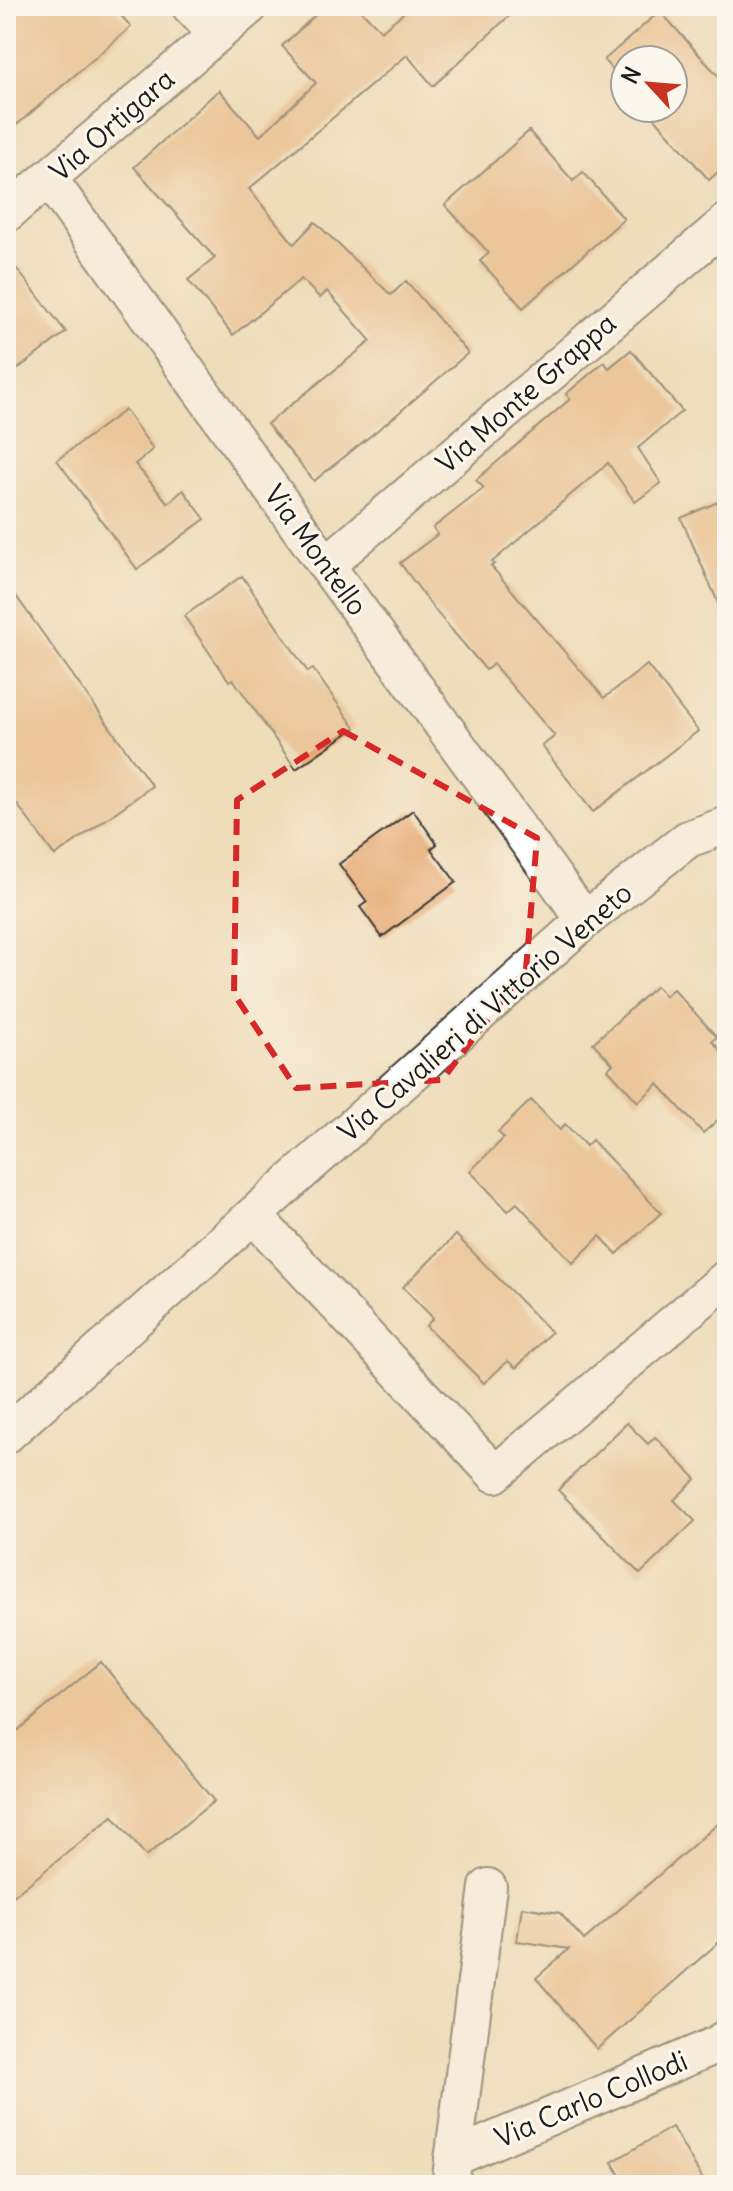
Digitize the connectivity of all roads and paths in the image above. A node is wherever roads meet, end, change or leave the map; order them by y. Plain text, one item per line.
1 (190, 6) edge
2 (250, 6) edge
3 (217, 34) junction
4 (49, 179) junction
5 (6, 214) edge
6 (727, 222) edge
7 (326, 565) junction
8 (727, 825) edge
9 (585, 920) junction
10 (254, 1216) junction
11 (727, 1278) edge
12 (6, 1435) edge
13 (488, 1887) dead end
14 (727, 2038) edge
15 (452, 2172) edge

1 - 3 street
2 - 3 street, Via Ortigara
3 - 4 street, Via Ortigara
4 - 5 street, Via Ortigara
4 - 7 street, Via Montello
6 - 7 street, Via Monte Grappa
7 - 9 street, Via Montello
8 - 9 street, Via Cavalieri di Vittorio Veneto
9 - 10 street, Via Cavalieri di Vittorio Veneto
10 - 11 street
10 - 12 street, Via Cavalieri di Vittorio Veneto
13 - 15 street, Via Carlo Collodi
14 - 15 street, Via Carlo Collodi

